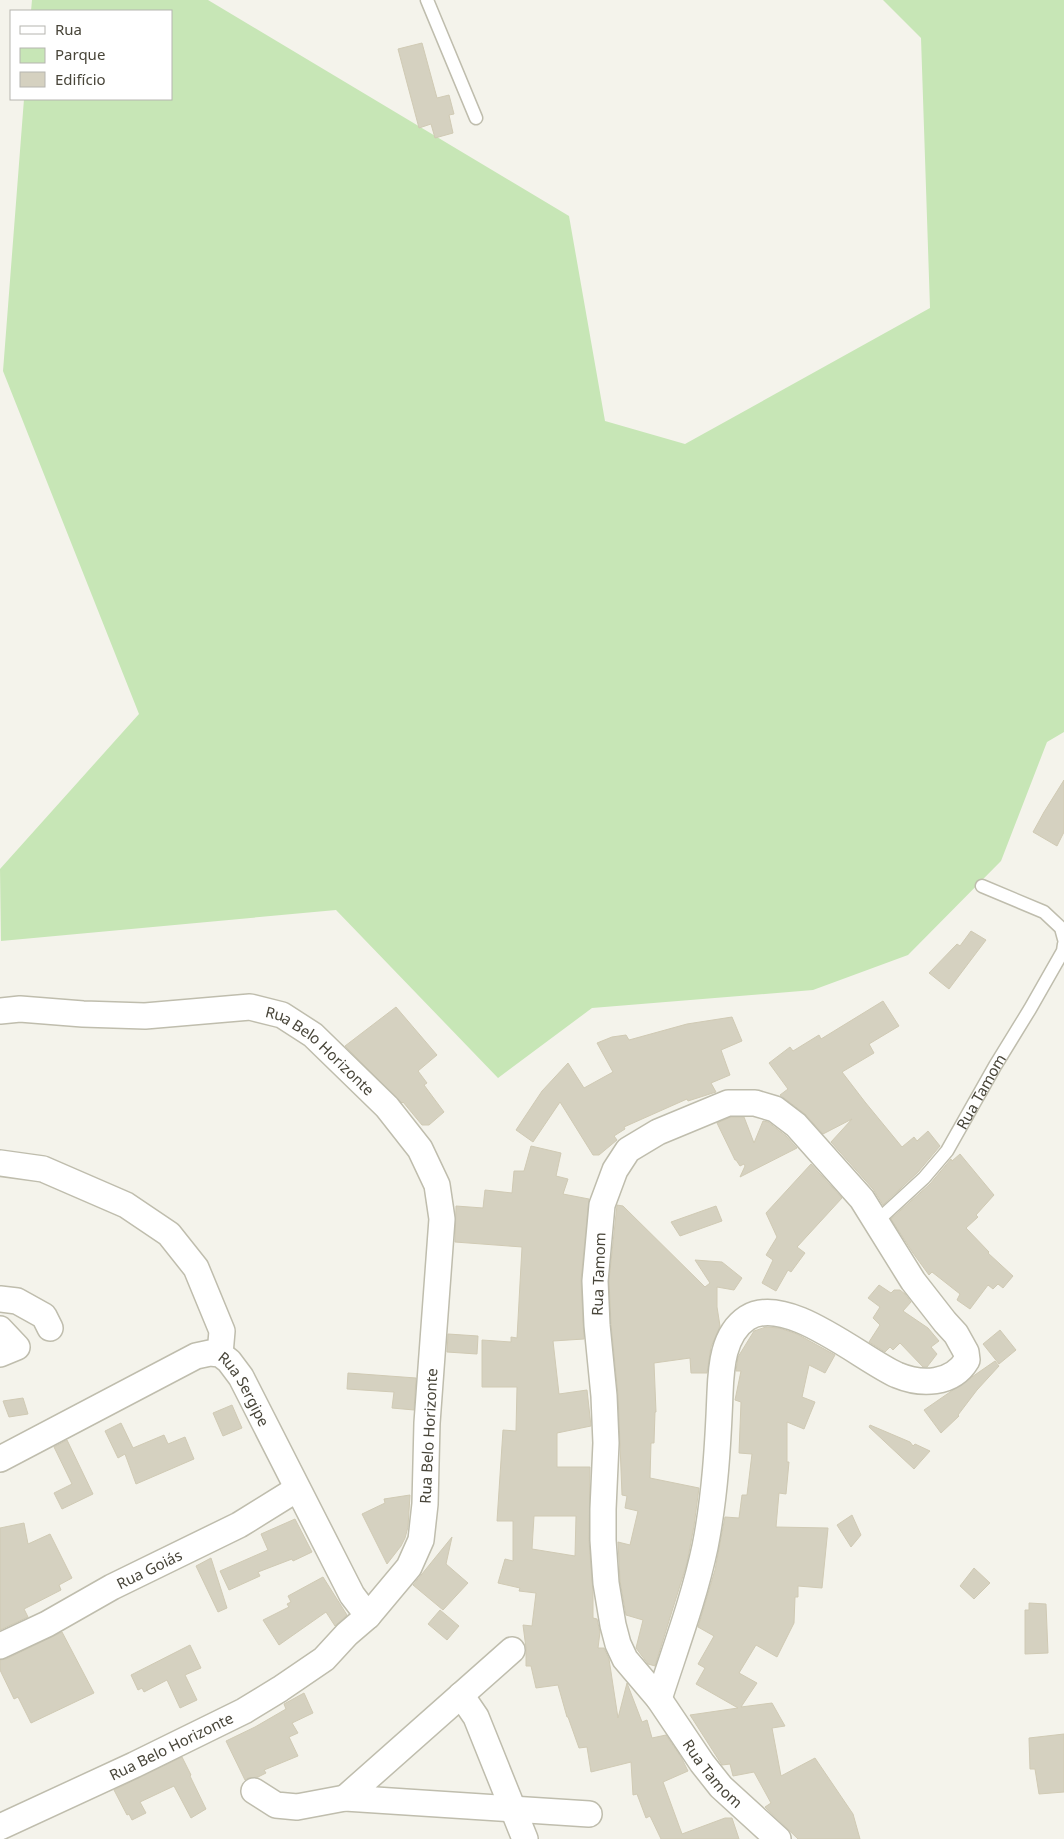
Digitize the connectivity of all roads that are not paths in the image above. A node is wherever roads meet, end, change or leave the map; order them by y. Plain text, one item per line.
1 (427, 0) edge
2 (476, 118) dead end
3 (982, 886) dead end
4 (1064, 939) edge
5 (1064, 944) edge
6 (0, 1011) edge
7 (0, 1163) edge
8 (876, 1222) junction
9 (0, 1299) edge
10 (50, 1328) dead end
11 (0, 1329) edge
12 (0, 1354) edge
13 (220, 1354) junction
14 (0, 1459) edge
15 (297, 1490) junction
16 (368, 1616) junction
17 (0, 1646) edge
18 (512, 1650) dead end
19 (461, 1695) junction
20 (659, 1699) junction
21 (254, 1791) dead end
22 (345, 1798) junction
23 (513, 1809) junction
24 (589, 1814) dead end
25 (0, 1827) edge
26 (525, 1839) edge
27 (778, 1839) edge

1 - 2 lane
3 - 4 lane
5 - 8 lane, Rua Tamom
6 - 16 street, Rua Belo Horizonte
7 - 13 street
8 - 20 street, Rua Tamom
8 - 20 street, Rua Tamom
9 - 10 street
11 - 12 street
13 - 14 street, Rua Sergipe
13 - 15 street, Rua Sergipe
15 - 16 street, Rua Sergipe
15 - 17 street, Rua Goiás
16 - 25 street, Rua Belo Horizonte
18 - 19 street
19 - 22 street
19 - 23 street
20 - 27 street, Rua Tamom
21 - 22 street
22 - 23 street
23 - 24 street
23 - 26 street

